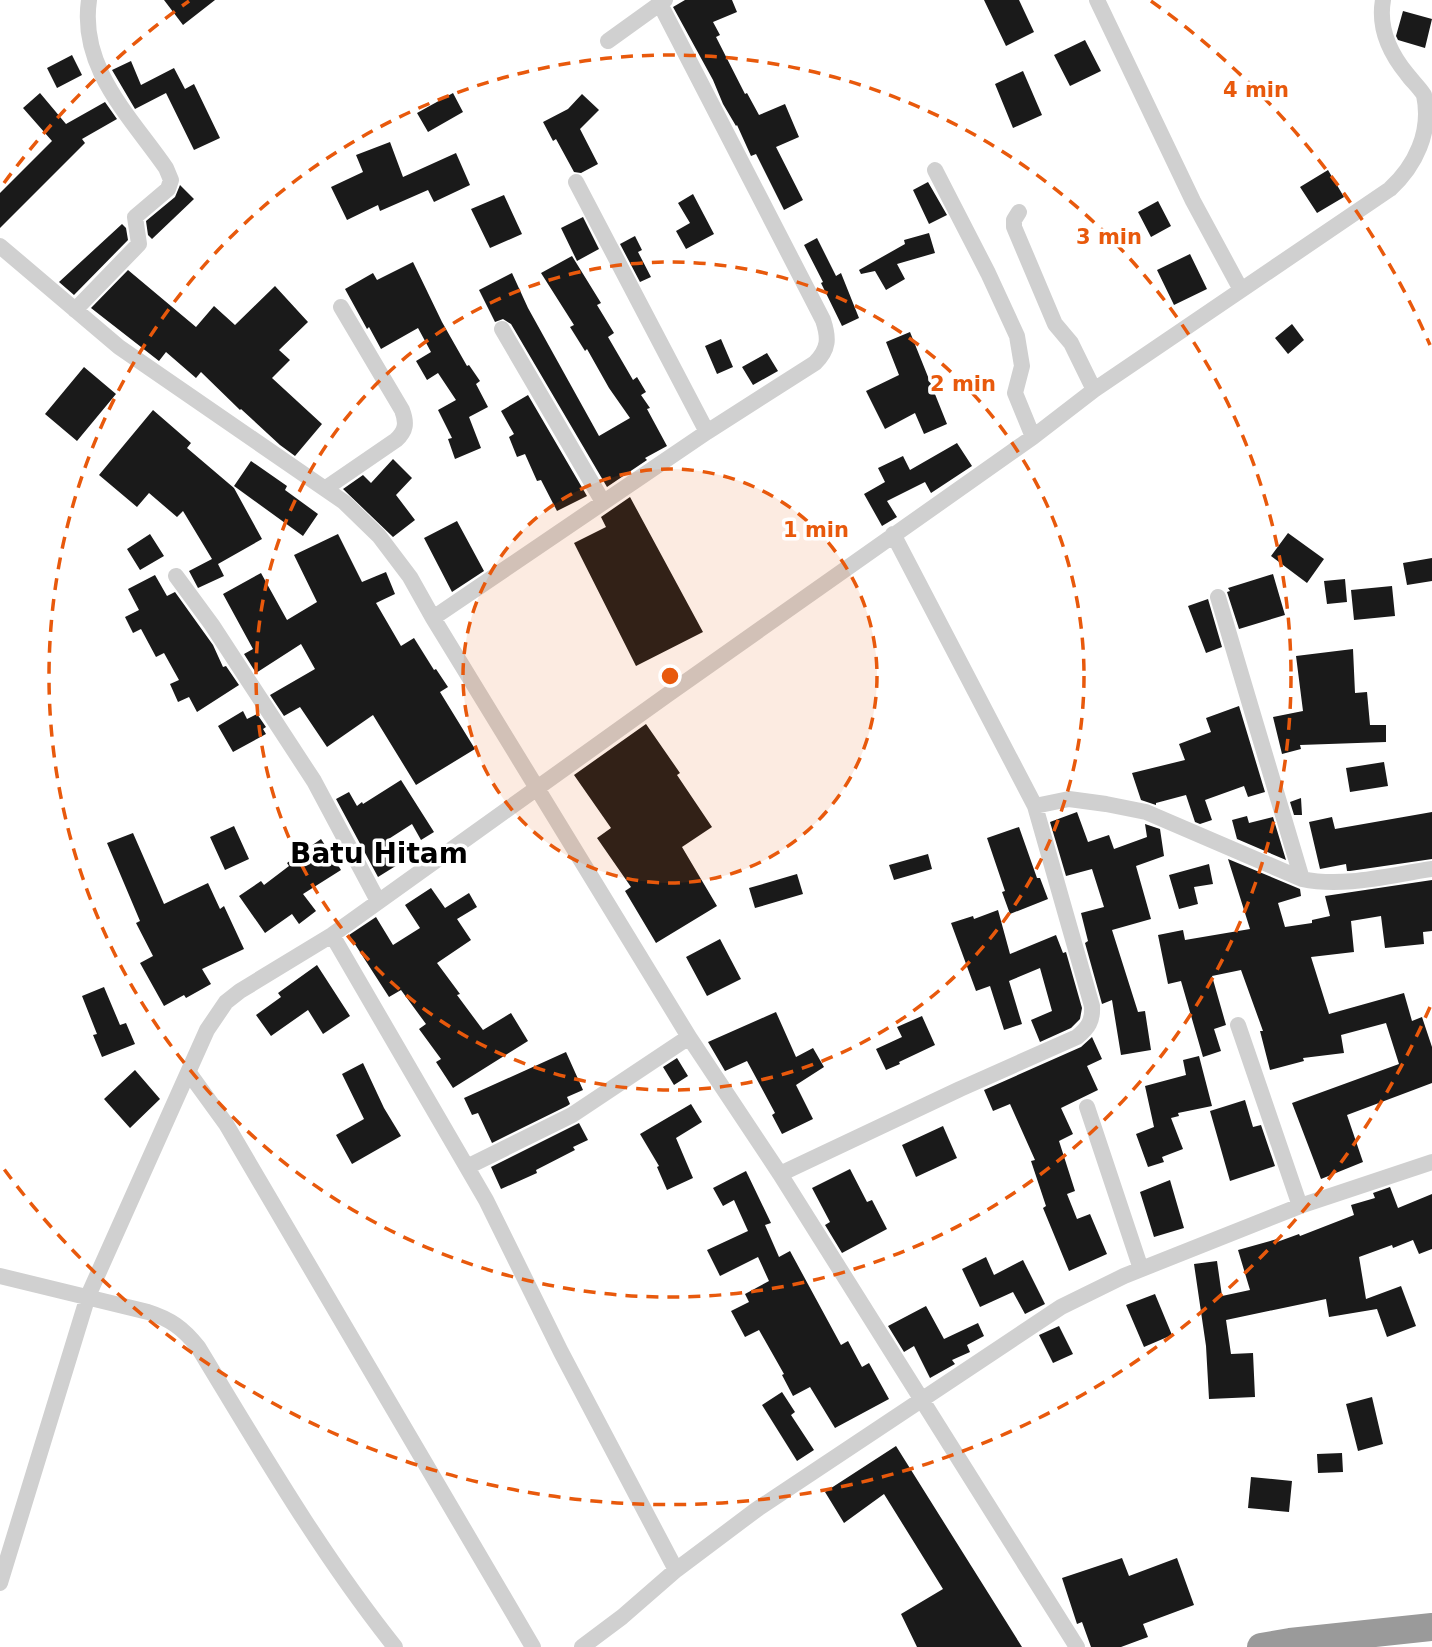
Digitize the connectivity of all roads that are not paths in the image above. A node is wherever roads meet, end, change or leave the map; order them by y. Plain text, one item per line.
1 (89, 0) edge
2 (1097, 0) edge
3 (1383, 0) edge
4 (662, 2) edge
5 (608, 41) dead end
6 (935, 170) dead end
7 (576, 182) dead end
8 (1019, 212) dead end
9 (0, 246) edge
10 (1240, 288) junction
11 (341, 307) dead end
12 (75, 310) junction
13 (502, 329) dead end
14 (1094, 390) junction
15 (707, 432) junction
16 (1034, 437) junction
17 (326, 488) junction
18 (603, 502) junction
19 (894, 534) junction
20 (176, 576) dead end
21 (1218, 597) dead end
22 (433, 618) junction
23 (538, 787) junction
24 (1035, 806) junction
25 (1432, 869) edge
26 (1302, 879) junction
27 (378, 901) junction
28 (332, 935) junction
29 (1238, 1025) dead end
30 (690, 1037) junction
31 (189, 1073) junction
32 (1087, 1107) dead end
33 (1432, 1162) edge
34 (467, 1167) junction
35 (780, 1174) junction
36 (1300, 1206) junction
37 (1141, 1269) junction
38 (0, 1276) edge
39 (88, 1296) junction
40 (924, 1400) junction
41 (676, 1570) junction
42 (0, 1583) edge
43 (1432, 1627) edge
44 (395, 1647) edge
45 (533, 1647) edge
46 (583, 1647) edge
47 (1077, 1647) edge
48 (1261, 1647) edge

1 - 12 street
2 - 10 street
3 - 10 street
4 - 5 street
4 - 15 street
6 - 16 street
7 - 15 street
8 - 14 street
9 - 12 street
10 - 14 street
11 - 17 street
12 - 17 street
13 - 18 street
14 - 16 street
15 - 18 street
16 - 19 street
17 - 22 street
18 - 22 street
19 - 23 street
19 - 24 street
20 - 27 street
21 - 26 street
22 - 23 street
23 - 27 street
23 - 30 street
24 - 26 street
24 - 35 street
25 - 26 street
27 - 28 street
28 - 31 street
28 - 34 street
29 - 36 street
30 - 34 street
30 - 35 street
31 - 39 street
31 - 45 street
32 - 37 street
33 - 36 street
34 - 41 street
35 - 40 street
36 - 37 street
37 - 40 street
38 - 39 street
39 - 42 street
39 - 44 street
40 - 41 street
40 - 47 street
41 - 46 street
43 - 48 highway

